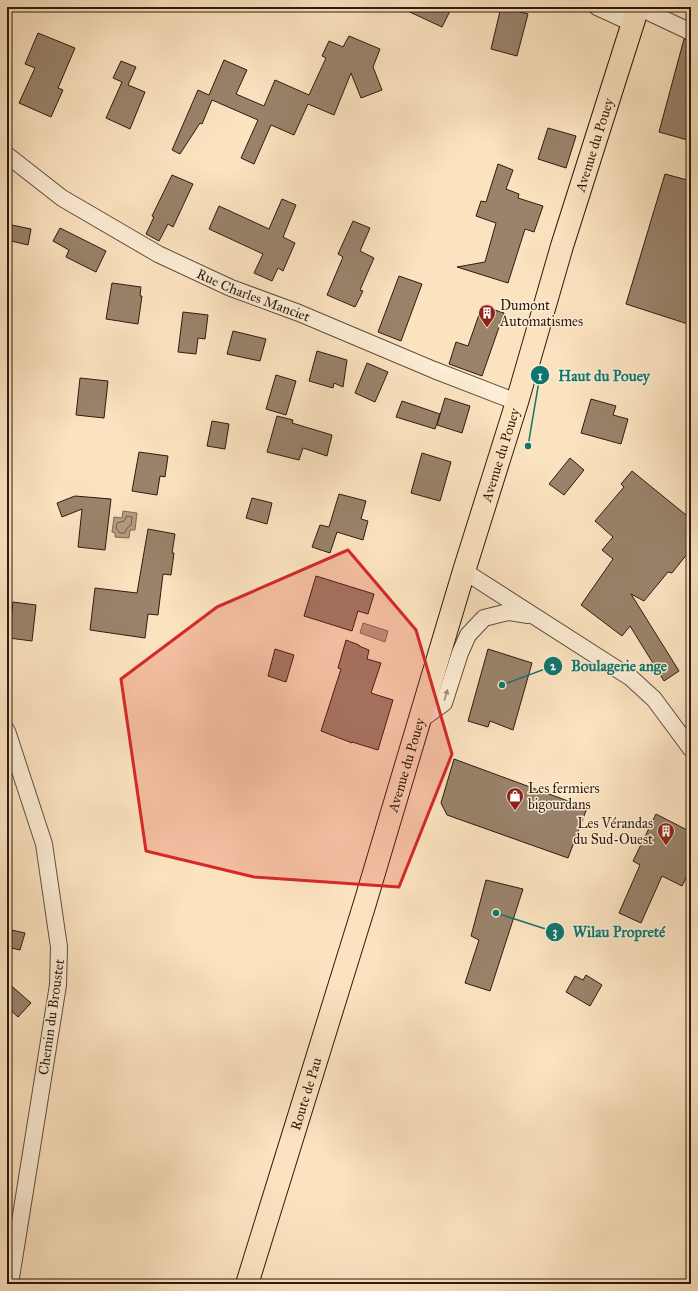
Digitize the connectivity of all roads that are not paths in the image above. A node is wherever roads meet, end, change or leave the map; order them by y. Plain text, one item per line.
1 (597, 7) edge
2 (636, 12) edge
3 (691, 32) edge
4 (7, 155) edge
5 (518, 402) junction
6 (464, 571) junction
7 (534, 616) junction
8 (419, 721) junction
9 (7, 731) edge
10 (691, 749) edge
11 (364, 903) joint
12 (10, 1284) edge
13 (247, 1284) edge

1 - 2 street
2 - 3 street
2 - 5 main road, Avenue du Pouey
4 - 5 street, Rue Charles Manciet
5 - 6 main road, Avenue du Pouey
6 - 7 street
6 - 8 main road, Avenue du Pouey
8 -> 7 street
7 - 10 street
8 - 11 main road, Avenue du Pouey
9 - 12 street, Chemin du Broustet
11 - 13 main road, Route de Pau

